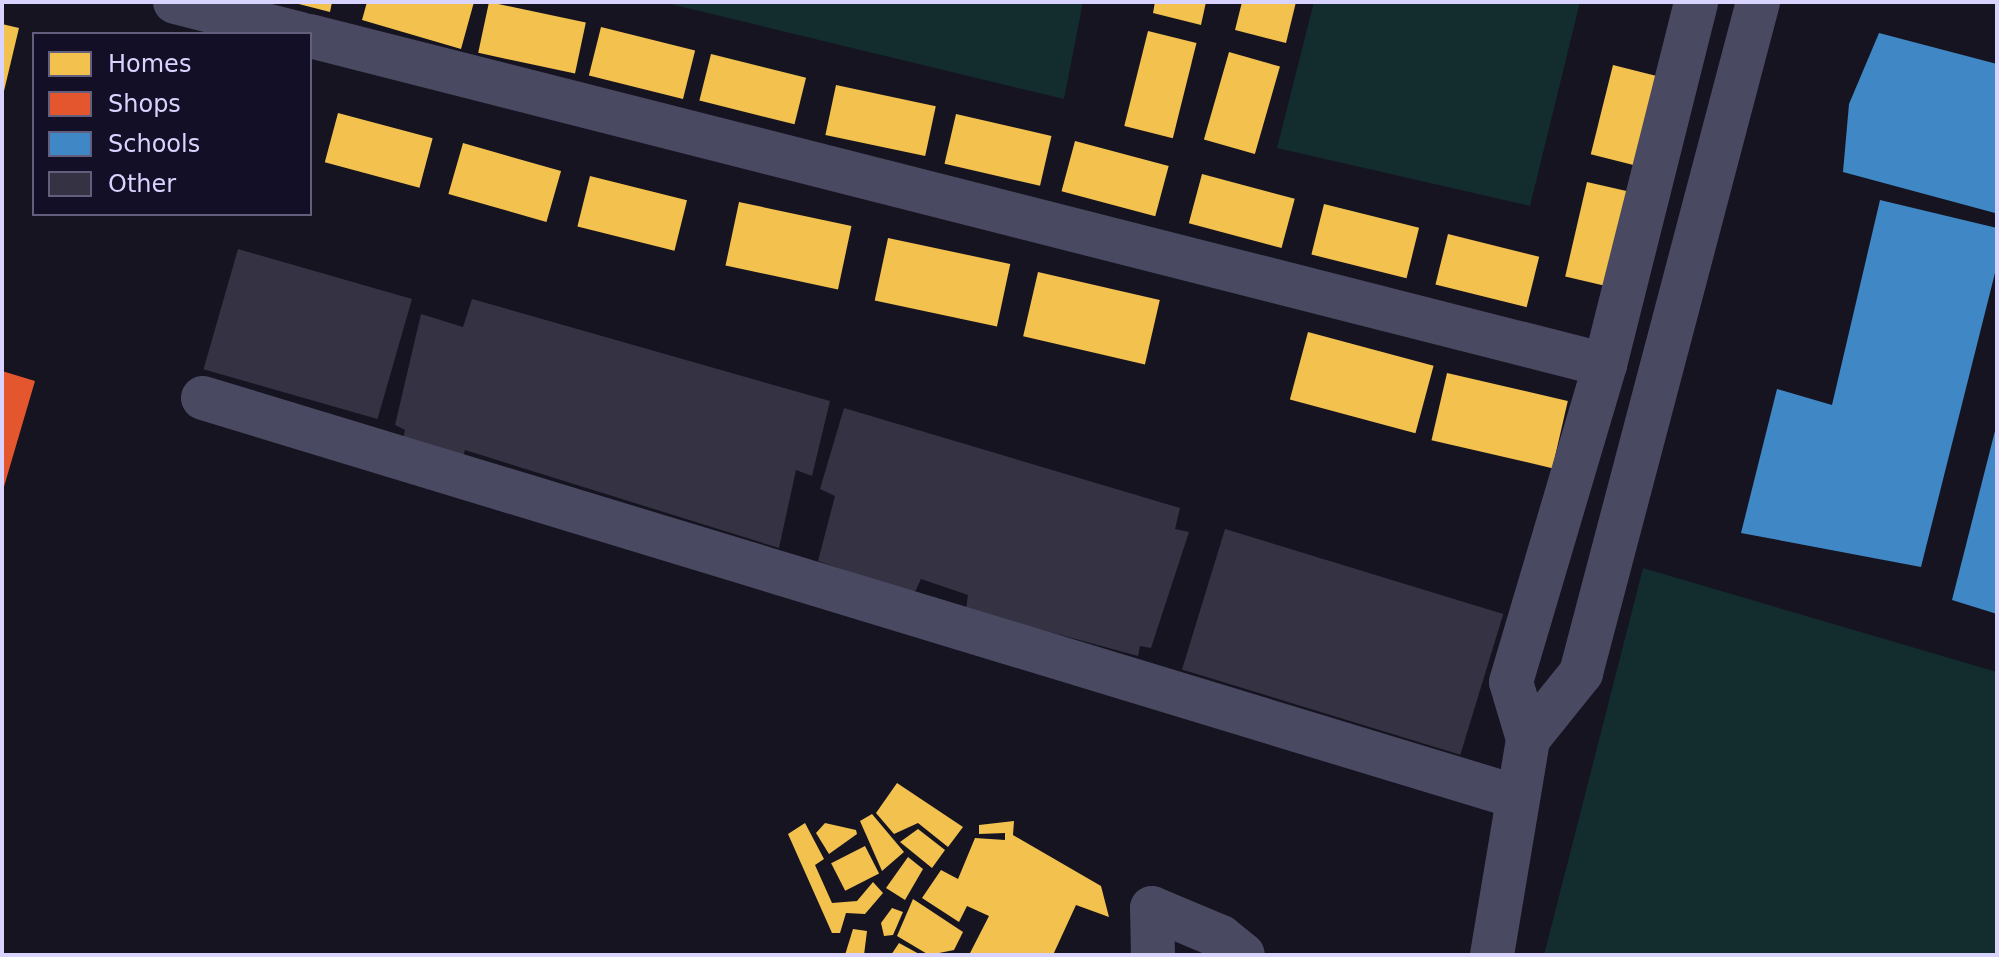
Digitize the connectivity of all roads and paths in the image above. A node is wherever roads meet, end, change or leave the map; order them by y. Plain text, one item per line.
1 (175, 2) edge
2 (1696, 2) edge
3 (1758, 2) edge
4 (293, 32) edge
5 (312, 37) edge
6 (1605, 365) junction
7 (203, 398) dead end
8 (1528, 739) junction
9 (1514, 796) junction
10 (1153, 955) edge
11 (1243, 955) edge
12 (1492, 955) edge

1 - 4 street
2 - 6 street
3 - 8 street
5 - 6 street
6 - 8 street
7 - 9 street
8 - 9 street
9 - 12 street
10 - 11 street

